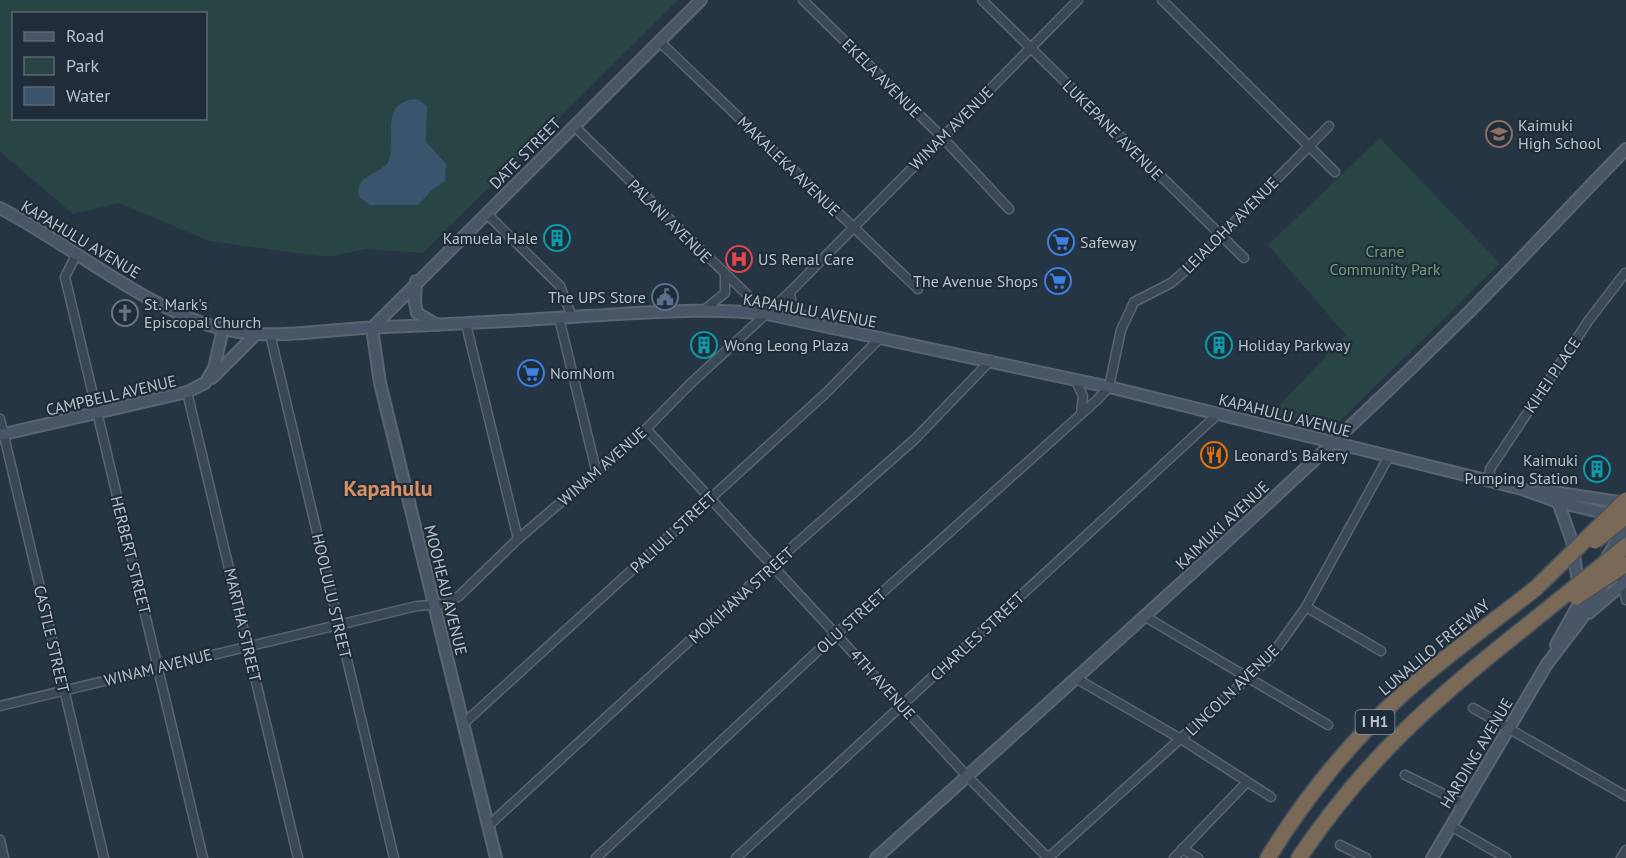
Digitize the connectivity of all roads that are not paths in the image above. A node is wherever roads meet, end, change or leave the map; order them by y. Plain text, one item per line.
1 (701, 0) edge
2 (803, 0) edge
3 (982, 0) edge
4 (1078, 0) edge
5 (1162, 0) edge
6 (660, 42) junction
7 (1031, 48) junction
8 (574, 126) junction
9 (1329, 126) dead end
10 (942, 137) junction
11 (1310, 145) junction
12 (1626, 149) edge
13 (1335, 172) dead end
14 (0, 208) edge
15 (1009, 209) dead end
16 (486, 213) junction
17 (854, 228) junction
18 (1219, 236) junction
19 (76, 253) junction
20 (1244, 258) dead end
21 (1625, 273) edge
22 (725, 276) junction
23 (416, 281) junction
24 (918, 289) dead end
25 (790, 292) junction
26 (704, 310) junction
27 (767, 314) junction
28 (572, 317) junction
29 (559, 318) junction
30 (466, 324) junction
31 (437, 325) junction
32 (821, 325) junction
33 (372, 328) junction
34 (223, 329) junction
35 (256, 334) junction
36 (270, 334) junction
37 (881, 338) junction
38 (991, 360) junction
39 (1075, 379) junction
40 (205, 384) junction
41 (1109, 387) junction
42 (188, 392) junction
43 (97, 413) junction
44 (1081, 414) junction
45 (1218, 414) junction
46 (0, 419) edge
47 (646, 429) junction
48 (2, 435) edge
49 (1334, 442) junction
50 (1389, 456) junction
51 (596, 470) junction
52 (1489, 481) junction
53 (1522, 489) junction
54 (710, 497) junction
55 (1558, 502) junction
56 (1626, 502) edge
57 (1626, 517) edge
58 (1626, 527) edge
59 (519, 539) junction
60 (1626, 548) edge
61 (1622, 563) edge
62 (772, 565) junction
63 (1624, 583) edge
64 (1536, 588) junction
65 (1626, 600) edge
66 (1578, 604) junction
67 (434, 605) junction
68 (1306, 607) junction
69 (1144, 616) junction
70 (1580, 621) junction
71 (339, 625) junction
72 (1524, 628) junction
73 (837, 633) junction
74 (248, 645) junction
75 (1381, 651) dead end
76 (1547, 664) junction
77 (157, 667) junction
78 (1247, 677) junction
79 (1077, 679) junction
80 (63, 690) junction
81 (902, 705) junction
82 (0, 706) edge
83 (1473, 708) dead end
84 (463, 724) junction
85 (1328, 725) dead end
86 (1509, 727) junction
87 (1181, 739) junction
88 (968, 776) junction
89 (1406, 776) dead end
90 (1247, 782) junction
91 (1626, 796) edge
92 (1271, 797) dead end
93 (1464, 804) junction
94 (488, 826) junction
95 (1451, 826) junction
96 (0, 840) edge
97 (1340, 845) dead end
98 (1182, 849) junction
99 (1626, 850) edge
100 (4, 858) edge
101 (104, 858) edge
102 (203, 858) edge
103 (298, 858) edge
104 (394, 858) edge
105 (496, 858) edge
106 (596, 858) edge
107 (736, 858) edge
108 (876, 858) edge
109 (1048, 858) edge
110 (1174, 858) edge
111 (1198, 858) edge
112 (1268, 858) edge
113 (1299, 858) edge
114 (1366, 858) edge
115 (1432, 858) edge
116 (1506, 858) edge
117 (1621, 858) edge

1 - 6 street, DATE STREET
2 - 10 street, EKELA AVENUE
3 - 7 street, LUKEPANE AVENUE
4 - 7 street, WINAM AVENUE
5 - 11 street
6 - 8 street, DATE STREET
6 - 17 street, MAKALEKA AVENUE
7 - 10 street, WINAM AVENUE
7 - 18 street, LUKEPANE AVENUE
8 - 16 street, DATE STREET
8 - 22 street, PALANI AVENUE
9 - 11 street, LEIALOHA AVENUE
10 - 15 street, EKELA AVENUE
10 - 17 street, WINAM AVENUE
11 - 13 street
11 - 18 street, LEIALOHA AVENUE
12 - 49 street, KAIMUKI AVENUE
14 - 19 street, KAPAHULU AVENUE
16 - 23 street, DATE STREET
16 - 28 street
17 - 24 street, MAKALEKA AVENUE
17 - 25 street, WINAM AVENUE
18 - 20 street, LUKEPANE AVENUE
18 - 41 street, LEIALOHA AVENUE
19 - 34 street, KAPAHULU AVENUE
19 - 43 street, HERBERT STREET
21 - 52 street, KIHEI PLACE
22 - 26 street
22 - 27 street, PALANI AVENUE
23 - 31 street
23 - 33 street, DATE STREET
25 - 27 street, WINAM AVENUE
25 - 32 street
26 - 27 street, KAPAHULU AVENUE
26 - 28 street, KAPAHULU AVENUE
27 - 32 street, KAPAHULU AVENUE
27 - 47 street, WINAM AVENUE
28 - 29 street, KAPAHULU AVENUE
29 - 30 street, KAPAHULU AVENUE
29 - 51 street
30 - 31 street, KAPAHULU AVENUE
30 - 59 street
31 - 33 street, KAPAHULU AVENUE
32 - 37 street, KAPAHULU AVENUE
33 - 36 street, KAPAHULU AVENUE
33 - 67 street, MOOHEAU AVENUE
34 - 35 street, KAPAHULU AVENUE
34 - 40 street
35 - 36 street, KAPAHULU AVENUE
35 - 40 street, CAMPBELL AVENUE
36 - 71 street, HOOLULU STREET
37 - 38 street, KAPAHULU AVENUE
37 - 54 street, PALIULI STREET
38 - 39 street, KAPAHULU AVENUE
38 - 62 street, MOKIHANA STREET
39 - 41 street, KAPAHULU AVENUE
39 - 44 street
40 - 42 street, CAMPBELL AVENUE
41 - 44 street, OLU STREET
41 - 45 street, KAPAHULU AVENUE
42 - 43 street, CAMPBELL AVENUE
42 - 74 street, MARTHA STREET
43 - 48 street, CAMPBELL AVENUE
43 - 77 street, HERBERT STREET
44 - 73 street, OLU STREET
45 - 49 street, KAPAHULU AVENUE
45 - 81 street, CHARLES STREET
46 - 48 street, CASTLE STREET
47 - 51 street, WINAM AVENUE
47 - 54 street, 4TH AVENUE
48 - 80 street, CASTLE STREET
49 - 50 street, KAPAHULU AVENUE
49 - 69 street, KAIMUKI AVENUE
50 - 52 street, KAPAHULU AVENUE
50 - 68 street, LINCOLN AVENUE
51 - 59 street, WINAM AVENUE
52 - 53 street, KAPAHULU AVENUE
53 - 55 street, KAPAHULU AVENUE
53 - 56 street
54 - 62 street, 4TH AVENUE
54 - 84 street, PALIULI STREET
55 - 57 street, KAPAHULU AVENUE
55 - 66 street
56 - 64 highway, bridge
57 - 64 highway, LUNALILO FREEWAY / I H1, bridge
58 - 66 street, HARDING AVENUE
59 - 67 street, WINAM AVENUE
60 - 61 street, HARDING AVENUE
60 - 72 highway, I H1, bridge
61 - 63 street
61 - 70 street, HARDING AVENUE
61 - 72 highway, bridge
62 - 73 street, 4TH AVENUE
62 - 94 street, MOKIHANA STREET
63 - 65 street
63 - 70 street
64 - 112 highway, LUNALILO FREEWAY / I H1
66 - 76 street, HARDING AVENUE
67 - 71 street, WINAM AVENUE
67 - 84 street, MOOHEAU AVENUE
68 - 75 street
68 - 78 street, LINCOLN AVENUE
69 - 78 street
69 - 79 street, KAIMUKI AVENUE
70 - 76 street, HARDING AVENUE
71 - 74 street, WINAM AVENUE
71 - 104 street, HOOLULU STREET
72 - 113 highway, I H1
73 - 81 street, 4TH AVENUE
73 - 106 street, OLU STREET
74 - 77 street, WINAM AVENUE
74 - 103 street, MARTHA STREET
76 - 86 street, HARDING AVENUE
77 - 80 street, WINAM AVENUE
77 - 102 street, HERBERT STREET
78 - 85 street
78 - 87 street, LINCOLN AVENUE
79 - 87 street
79 - 88 street, KAIMUKI AVENUE
80 - 82 street, WINAM AVENUE
80 - 101 street, CASTLE STREET
81 - 88 street, 4TH AVENUE
81 - 107 street, CHARLES STREET
83 - 86 street
84 - 94 street, MOOHEAU AVENUE
86 - 91 street
86 - 93 street, HARDING AVENUE
87 - 90 street
87 - 109 street, LINCOLN AVENUE
88 - 108 street, KAIMUKI AVENUE
88 - 109 street, 4TH AVENUE
89 - 93 street
90 - 92 street
90 - 98 street
93 - 95 street, HARDING AVENUE
94 - 105 street, MOOHEAU AVENUE
95 - 115 street, HARDING AVENUE
95 - 116 street
96 - 100 street
97 - 114 street
98 - 110 street
98 - 111 street
99 - 117 street

